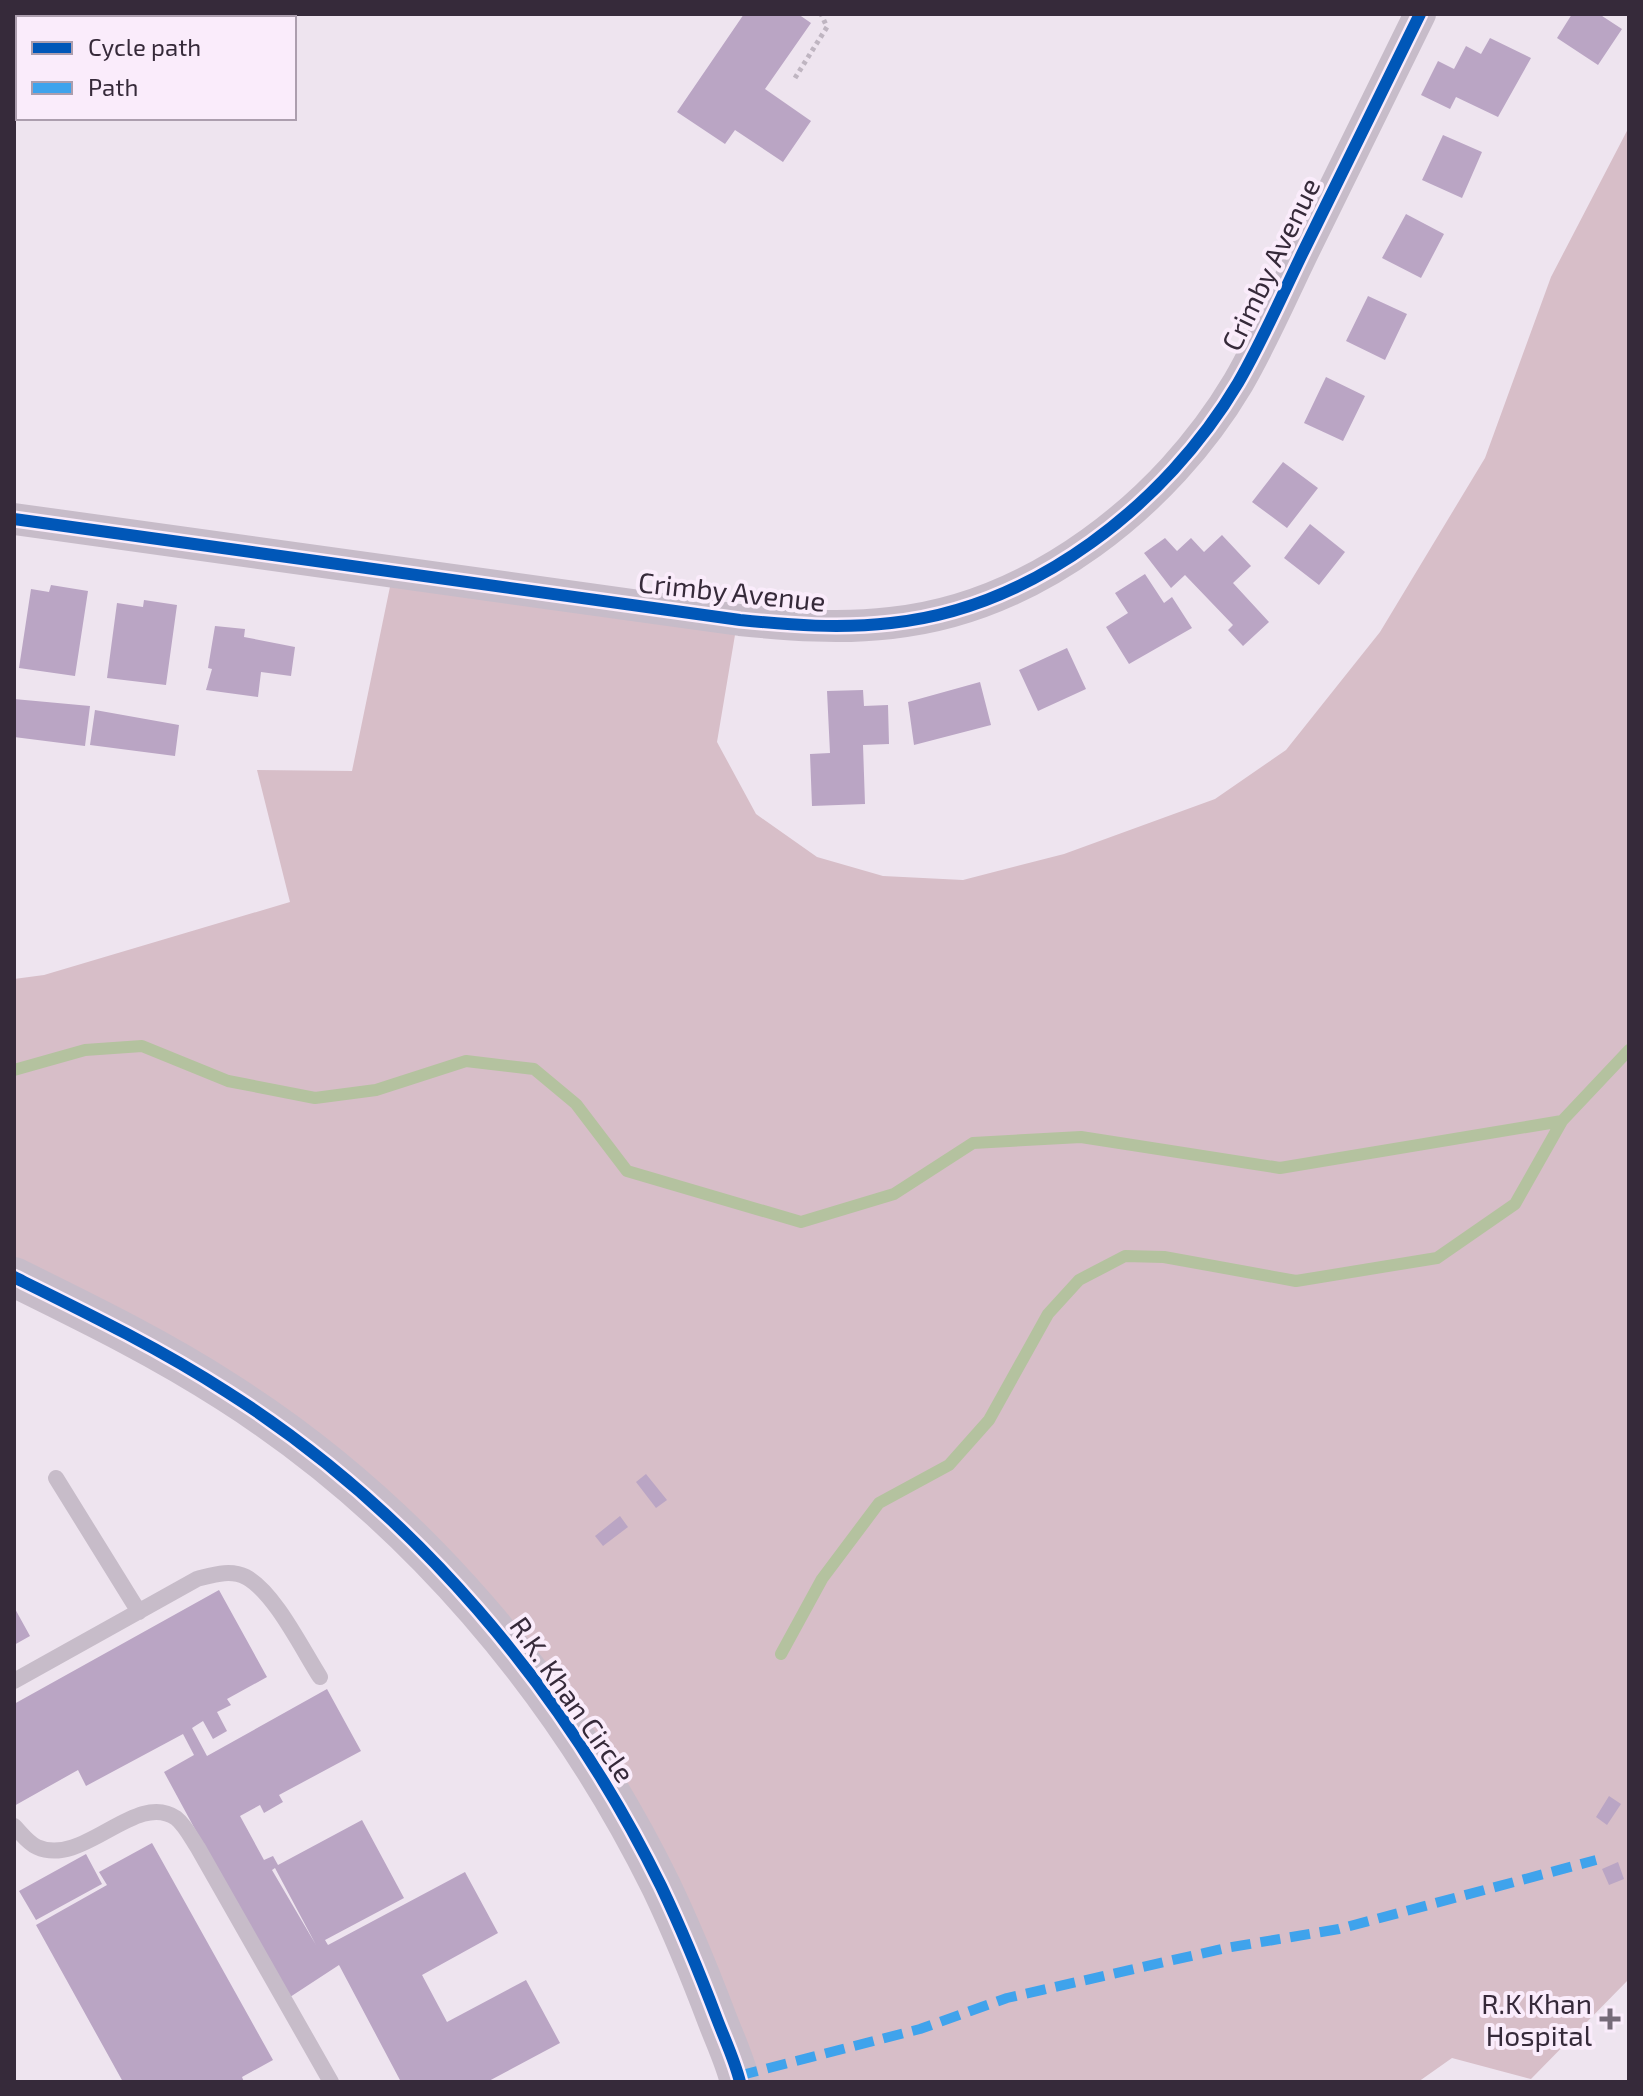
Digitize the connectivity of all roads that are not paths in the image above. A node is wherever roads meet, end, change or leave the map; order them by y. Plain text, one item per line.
1 (1420, 14) edge
2 (14, 519) edge
3 (14, 1277) edge
4 (56, 1478) dead end
5 (139, 1612) junction
6 (320, 1677) dead end
7 (14, 1681) edge
8 (14, 1826) edge
9 (331, 2082) edge
10 (740, 2082) edge

1 - 2 street, Crimby Avenue
3 - 10 street, R.K. Khan Circle
4 - 5 lane
5 - 6 lane
5 - 7 lane
8 - 9 lane

